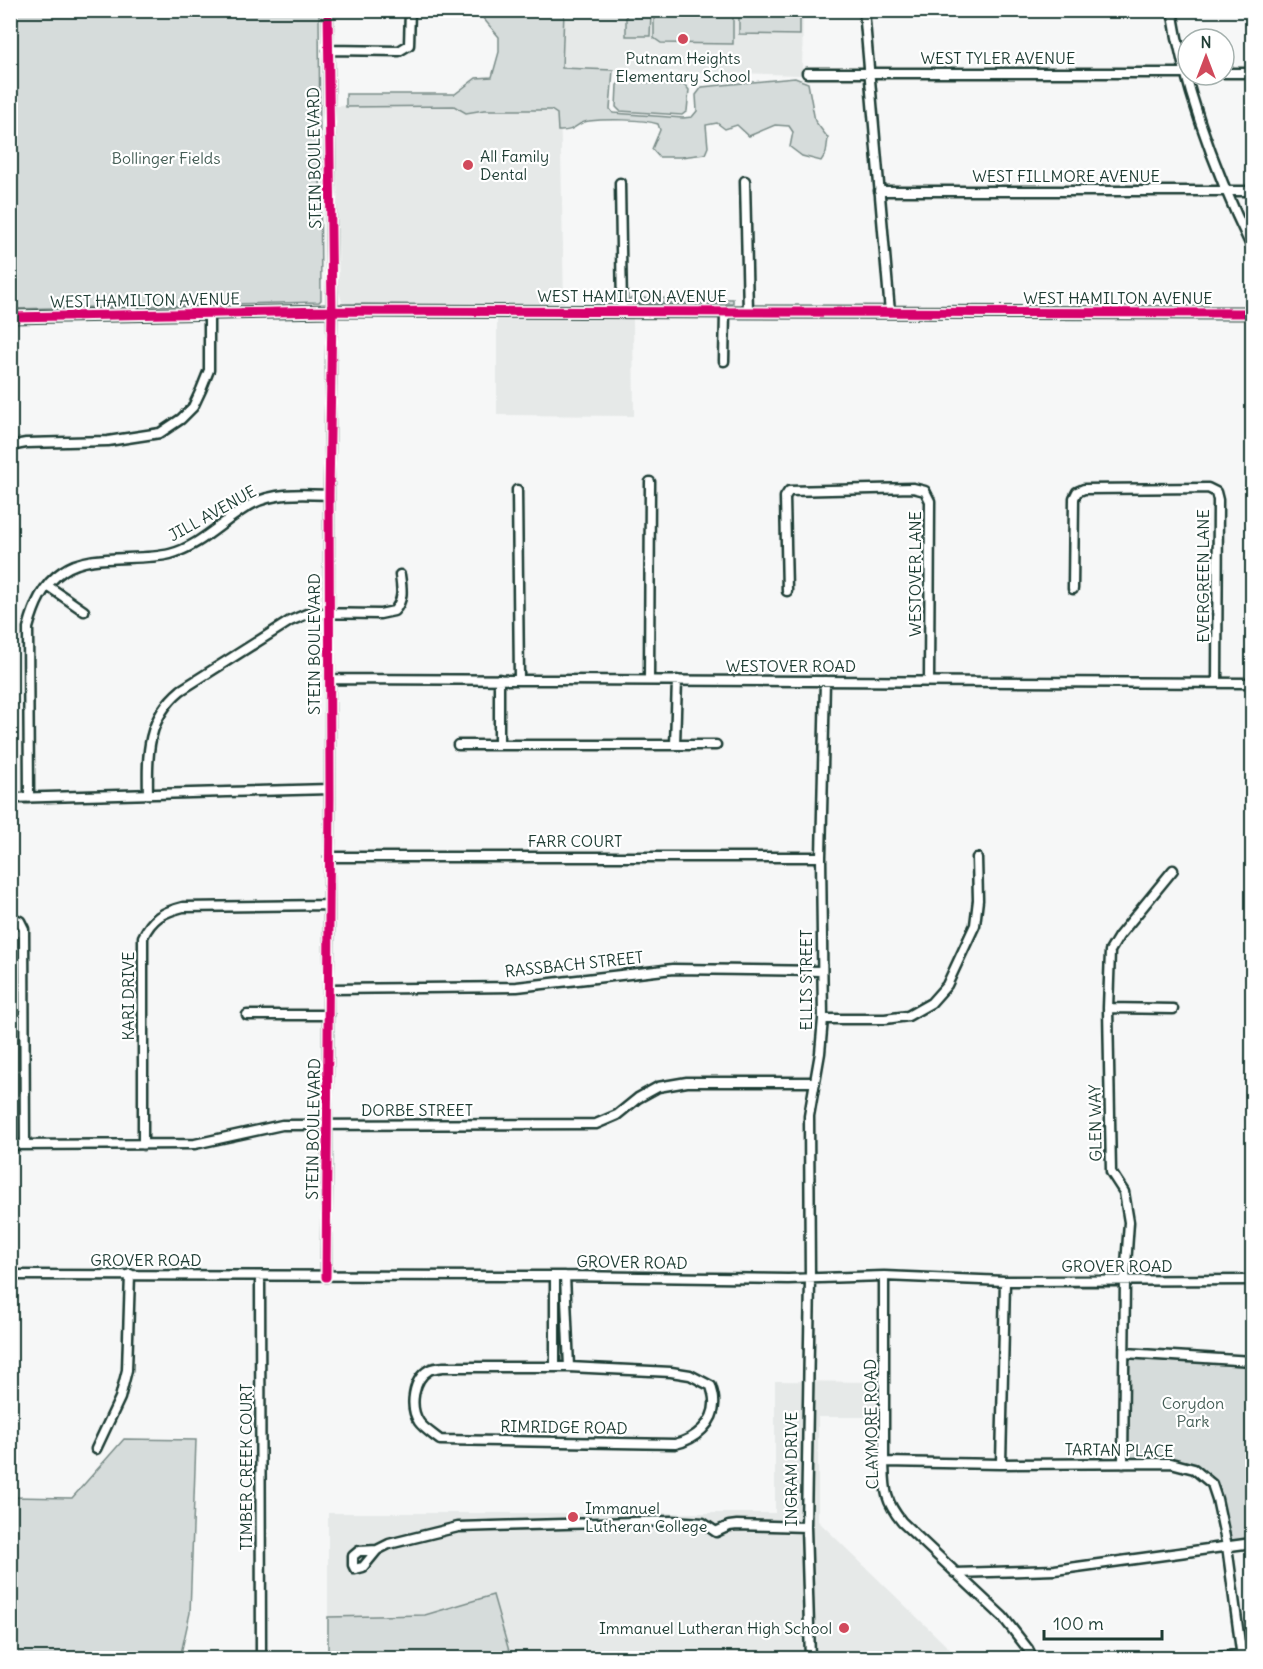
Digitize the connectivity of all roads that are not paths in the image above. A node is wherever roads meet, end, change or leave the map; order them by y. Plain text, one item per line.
1 (327, 10) edge
2 (410, 10) edge
3 (864, 10) edge
4 (1172, 10) edge
5 (1176, 28) edge
6 (328, 50) junction
7 (868, 73) junction
8 (1176, 73) edge
9 (1236, 73) edge
10 (1252, 73) edge
11 (807, 74) dead end
12 (1191, 87) edge
13 (745, 181) dead end
14 (620, 183) dead end
15 (879, 191) junction
16 (1225, 191) junction
17 (1252, 191) edge
18 (1252, 248) edge
19 (332, 311) junction
20 (622, 311) junction
21 (725, 312) junction
22 (748, 312) junction
23 (891, 312) junction
24 (209, 313) junction
25 (1252, 313) edge
26 (10, 317) edge
27 (724, 361) dead end
28 (10, 446) edge
29 (650, 482) dead end
30 (517, 490) dead end
31 (329, 495) junction
32 (399, 575) dead end
33 (48, 586) junction
34 (1073, 589) dead end
35 (787, 591) dead end
36 (84, 611) dead end
37 (328, 612) junction
38 (330, 678) junction
39 (499, 679) junction
40 (519, 679) junction
41 (649, 680) junction
42 (677, 680) junction
43 (825, 681) junction
44 (929, 681) junction
45 (1217, 683) junction
46 (1252, 683) edge
47 (499, 744) junction
48 (458, 745) dead end
49 (675, 745) junction
50 (716, 745) dead end
51 (330, 789) junction
52 (148, 794) junction
53 (10, 798) edge
54 (29, 798) junction
55 (329, 857) junction
56 (821, 857) junction
57 (977, 858) dead end
58 (1173, 870) dead end
59 (329, 905) junction
60 (10, 917) edge
61 (822, 970) junction
62 (329, 989) junction
63 (1108, 1008) junction
64 (1173, 1009) dead end
65 (247, 1015) dead end
66 (329, 1015) junction
67 (823, 1019) junction
68 (814, 1082) junction
69 (328, 1125) junction
70 (10, 1145) edge
71 (25, 1145) junction
72 (143, 1145) junction
73 (130, 1274) junction
74 (10, 1275) edge
75 (260, 1276) junction
76 (555, 1276) junction
77 (564, 1276) junction
78 (884, 1276) junction
79 (326, 1277) junction
80 (810, 1279) junction
81 (1125, 1280) junction
82 (1252, 1280) edge
83 (1005, 1281) junction
84 (1125, 1353) junction
85 (1252, 1361) edge
86 (555, 1367) junction
87 (569, 1367) junction
88 (96, 1449) dead end
89 (884, 1462) junction
90 (1001, 1464) junction
91 (1123, 1464) junction
92 (806, 1527) junction
93 (1252, 1543) edge
94 (1227, 1546) junction
95 (377, 1550) dead end
96 (955, 1573) junction
97 (1252, 1653) edge
98 (1242, 1656) edge
99 (261, 1659) edge
100 (810, 1659) edge
101 (1032, 1659) edge
102 (1211, 1659) edge

1 - 6 street, STEIN BOULEVARD
2 - 6 street
3 - 7 street
4 - 5 street
6 - 19 street, STEIN BOULEVARD
7 - 8 street, WEST TYLER AVENUE
7 - 11 street, WEST TYLER AVENUE
7 - 15 street
9 - 10 street
12 - 16 street
13 - 22 street
14 - 20 street
15 - 16 street, WEST FILLMORE AVENUE
15 - 23 street
16 - 17 street, WEST FILLMORE AVENUE
16 - 18 street
19 - 20 street, WEST HAMILTON AVENUE
19 - 24 street, WEST HAMILTON AVENUE
19 - 31 street, STEIN BOULEVARD
20 - 21 street, WEST HAMILTON AVENUE
21 - 22 street, WEST HAMILTON AVENUE
21 - 27 street
22 - 23 street, WEST HAMILTON AVENUE
23 - 25 street, WEST HAMILTON AVENUE
24 - 26 street, WEST HAMILTON AVENUE
24 - 28 street
29 - 41 street
30 - 40 street
31 - 33 street, JILL AVENUE
31 - 37 street, STEIN BOULEVARD
32 - 37 street
33 - 36 street
33 - 54 street, JILL AVENUE
34 - 45 street, EVERGREEN LANE
35 - 44 street, WESTOVER LANE
37 - 38 street, STEIN BOULEVARD
37 - 52 street
38 - 39 street, WESTOVER ROAD
38 - 51 street, STEIN BOULEVARD
39 - 40 street, WESTOVER ROAD
39 - 47 street
40 - 41 street, WESTOVER ROAD
41 - 42 street, WESTOVER ROAD
42 - 43 street, WESTOVER ROAD
42 - 49 street
43 - 44 street, WESTOVER ROAD
43 - 56 street, ELLIS STREET
44 - 45 street, WESTOVER ROAD
45 - 46 street, WESTOVER ROAD
47 - 48 street
47 - 49 street
49 - 50 street
51 - 52 street
51 - 55 street, STEIN BOULEVARD
52 - 54 street
53 - 54 street
55 - 56 street, FARR COURT
55 - 59 street, STEIN BOULEVARD
56 - 61 street, ELLIS STREET
57 - 67 street
58 - 63 street, GLEN WAY
59 - 62 street, STEIN BOULEVARD
59 - 72 street, KARI DRIVE
60 - 71 street
61 - 62 street, RASSBACH STREET
61 - 67 street, ELLIS STREET
62 - 66 street, STEIN BOULEVARD
63 - 64 street
63 - 81 street, GLEN WAY
65 - 66 street
66 - 69 street, STEIN BOULEVARD
67 - 68 street, ELLIS STREET
68 - 69 street, DORBE STREET
68 - 80 street, ELLIS STREET
69 - 72 street, DORBE STREET
69 - 79 street, STEIN BOULEVARD
70 - 71 street, DORBE STREET
71 - 72 street, DORBE STREET
73 - 74 street, GROVER ROAD
73 - 75 street, GROVER ROAD
73 - 88 street
75 - 79 street, GROVER ROAD
75 - 99 street, TIMBER CREEK COURT
76 - 77 street, GROVER ROAD
76 - 79 street, GROVER ROAD
76 - 86 street
77 - 80 street, GROVER ROAD
77 - 87 street
78 - 80 street, GROVER ROAD
78 - 83 street, GROVER ROAD
78 - 89 street, CLAYMORE ROAD
80 - 92 street, INGRAM DRIVE
81 - 82 street, GROVER ROAD
81 - 83 street, GROVER ROAD
81 - 84 street, GLEN WAY
83 - 90 street
84 - 85 street
84 - 91 street, GLEN WAY
86 - 87 street, RIMRIDGE ROAD
86 - 87 street, RIMRIDGE ROAD
89 - 90 street, TARTAN PLACE
89 - 96 street, CLAYMORE ROAD
90 - 91 street, TARTAN PLACE
91 - 94 street, TARTAN PLACE
92 - 95 street
92 - 100 street, INGRAM DRIVE
93 - 94 street
94 - 96 street
94 - 98 street, TARTAN PLACE
96 - 101 street, CLAYMORE ROAD
97 - 98 street
98 - 102 street

